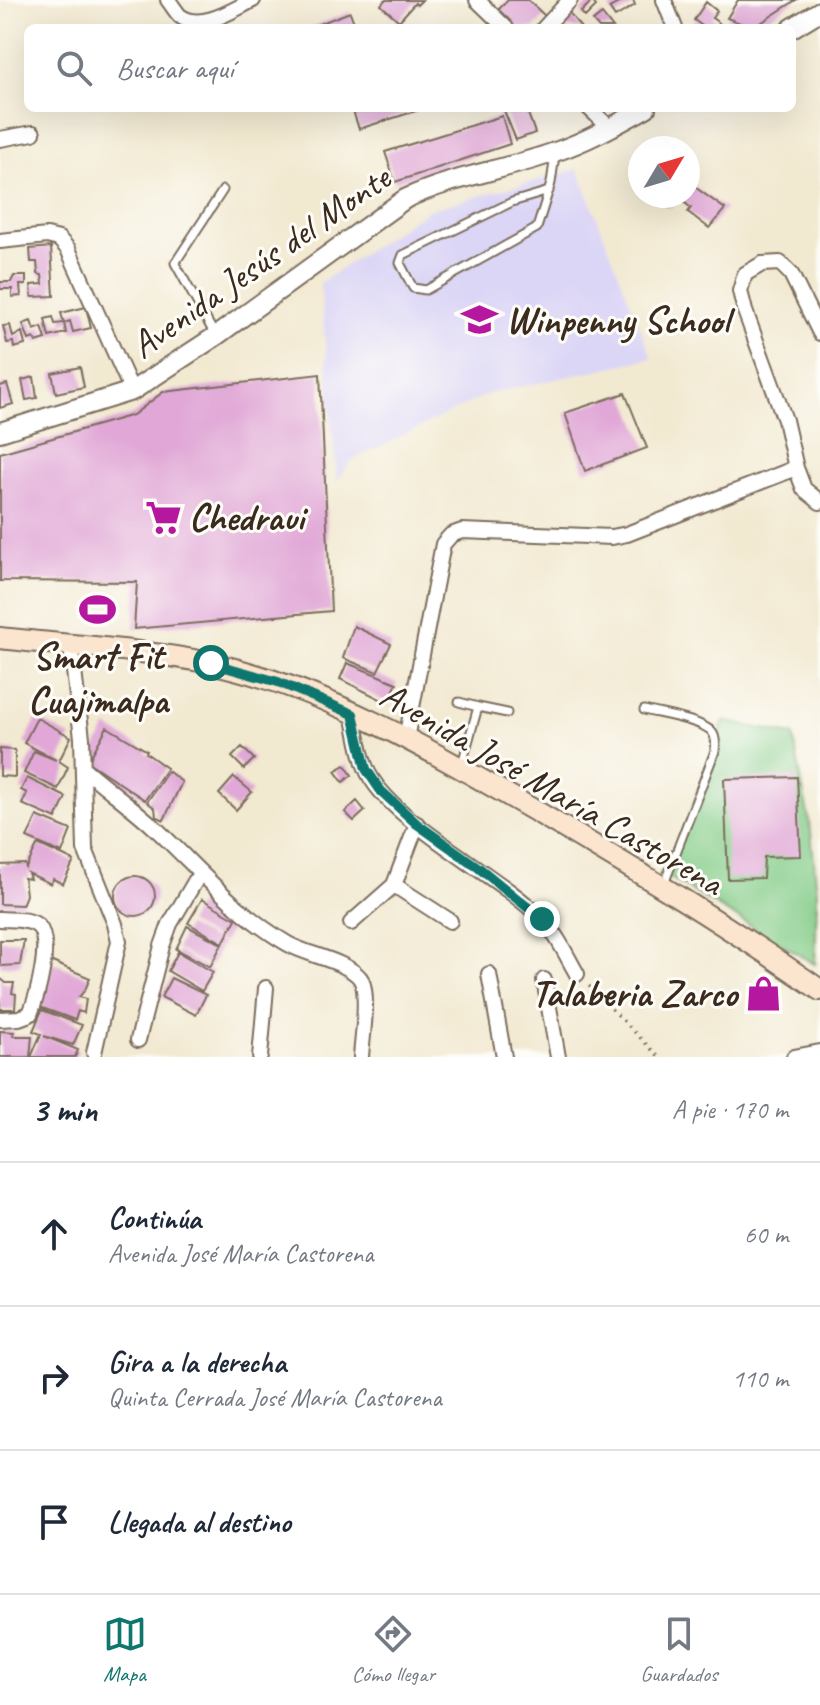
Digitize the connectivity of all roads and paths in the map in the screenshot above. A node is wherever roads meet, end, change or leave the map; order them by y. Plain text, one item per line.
1 (168, 0) edge
2 (253, 0) edge
3 (477, 0) edge
4 (570, 0) edge
5 (664, 0) edge
6 (820, 11) edge
7 (502, 24) edge
8 (548, 24) edge
9 (673, 24) edge
10 (796, 26) edge
11 (593, 112) edge
12 (639, 112) edge
13 (610, 128) junction
14 (33, 133) dead end
15 (0, 139) edge
16 (555, 152) junction
17 (223, 190) dead end
18 (549, 191) junction
19 (0, 241) edge
20 (820, 333) edge
21 (216, 336) junction
22 (132, 391) junction
23 (0, 432) edge
24 (796, 468) junction
25 (820, 502) edge
26 (0, 638) edge
27 (71, 646) junction
28 (459, 702) dead end
29 (478, 707) junction
30 (644, 710) dead end
31 (507, 713) dead end
32 (353, 714) junction
33 (406, 739) junction
34 (83, 768) junction
35 (461, 768) junction
36 (417, 824) junction
37 (200, 873) junction
38 (394, 885) junction
39 (663, 886) junction
40 (0, 919) edge
41 (450, 921) dead end
42 (351, 923) dead end
43 (489, 974) dead end
44 (577, 974) joint
45 (544, 980) dead end
46 (266, 988) dead end
47 (820, 990) edge
48 (0, 1019) edge
49 (138, 1040) dead end
50 (820, 1052) edge
51 (94, 1053) dead end
52 (260, 1057) edge
53 (361, 1057) edge
54 (504, 1057) edge
55 (558, 1057) edge
56 (659, 1057) edge
57 (794, 1057) edge

1 - 2 street
3 - 7 street
4 - 8 street
5 - 9 street
6 - 10 street
11 - 13 street
12 - 13 street, Avenida Jesús del Monte
13 - 16 street, Avenida Jesús del Monte
14 - 15 street
16 - 18 lane
16 - 21 street, Avenida Jesús del Monte
17 - 21 lane
18 - 18 lane
19 - 22 street
20 - 24 street
21 - 22 street, Avenida Jesús del Monte
22 - 23 street, Avenida Jesús del Monte
24 - 25 street
24 - 33 street
26 - 27 main road, Avenida José María Castorena
27 - 32 main road, Avenida José María Castorena
27 - 34 street
28 - 29 lane
29 - 31 lane
29 - 35 lane
30 - 39 lane
32 - 33 main road, Avenida José María Castorena
32 - 36 street
33 - 35 main road, Avenida José María Castorena
34 - 37 street
34 - 51 street
35 - 39 main road, Avenida José María Castorena
36 - 38 street
36 - 44 street
37 - 49 street
37 - 53 street
38 - 41 street
38 - 42 street
39 - 47 main road, Avenida José María Castorena
40 - 48 street
43 - 54 street
44 - 56 path
45 - 55 street
46 - 52 street
50 - 57 street

